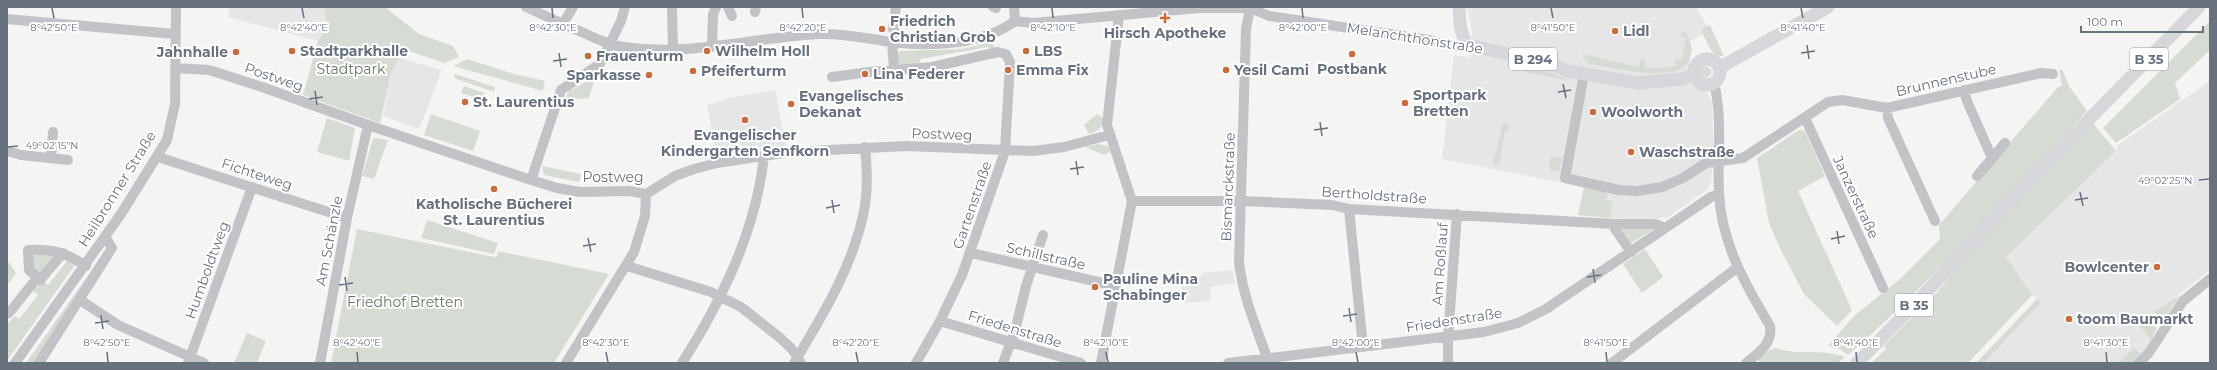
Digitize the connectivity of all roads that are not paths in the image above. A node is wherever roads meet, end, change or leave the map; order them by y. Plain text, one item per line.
1 (176, 7) edge
2 (526, 7) edge
3 (572, 7) edge
4 (625, 7) edge
5 (672, 7) edge
6 (716, 7) edge
7 (896, 7) edge
8 (1014, 7) edge
9 (1251, 7) edge
10 (1459, 7) edge
11 (1828, 7) edge
12 (2199, 7) edge
13 (1119, 14) junction
14 (7, 19) edge
15 (1015, 21) junction
16 (563, 24) junction
17 (896, 33) dead end
18 (174, 34) junction
19 (719, 34) dead end
20 (892, 42) junction
21 (610, 44) junction
22 (1468, 45) junction
23 (712, 47) junction
24 (673, 50) junction
25 (175, 68) junction
26 (1720, 68) junction
27 (894, 70) junction
28 (1584, 74) junction
29 (2053, 74) dead end
30 (1694, 75) junction
31 (832, 77) dead end
32 (1714, 83) junction
33 (1964, 90) junction
34 (1887, 108) junction
35 (1805, 118) junction
36 (368, 125) junction
37 (53, 132) dead end
38 (1109, 135) junction
39 (2005, 143) dead end
40 (865, 147) junction
41 (7, 151) edge
42 (1005, 151) junction
43 (764, 156) junction
44 (158, 157) junction
45 (51, 158) junction
46 (1992, 158) junction
47 (68, 160) dead end
48 (1719, 162) junction
49 (1977, 176) dead end
50 (531, 180) junction
51 (252, 187) junction
52 (646, 194) junction
53 (1719, 194) junction
54 (1132, 201) junction
55 (1241, 201) junction
56 (1349, 209) junction
57 (1458, 214) junction
58 (347, 218) junction
59 (1935, 220) dead end
60 (1615, 224) junction
61 (1665, 228) junction
62 (1043, 235) dead end
63 (105, 237) junction
64 (1631, 252) junction
65 (63, 253) junction
66 (971, 253) junction
67 (86, 266) junction
68 (627, 266) junction
69 (1032, 267) junction
70 (1738, 267) junction
71 (37, 278) junction
72 (2210, 279) edge
73 (1116, 286) junction
74 (1882, 288) dead end
75 (720, 296) junction
76 (80, 300) junction
77 (9, 313) dead end
78 (940, 321) junction
79 (1448, 338) junction
80 (1010, 342) junction
81 (1363, 347) junction
82 (189, 360) edge
83 (798, 361) edge
84 (1268, 361) edge
85 (15, 363) edge
86 (39, 363) edge
87 (204, 363) edge
88 (320, 363) edge
89 (566, 363) edge
90 (682, 363) edge
91 (916, 363) edge
92 (1002, 363) edge
93 (1081, 363) edge
94 (1101, 363) edge
95 (1228, 363) edge
96 (1448, 363) edge
97 (1612, 363) edge
98 (1746, 363) edge
99 (1857, 363) edge
100 (2139, 363) edge

1 - 18 street, Heilbronner Straße
2 - 16 street
3 - 16 street
4 - 21 street
5 - 24 street
6 - 23 street
7 - 17 street
8 - 15 street
9 - 13 street, Melanchthonstraße
9 - 22 street, Melanchthonstraße
9 - 55 street, Bismarckstraße
10 - 22 main road
11 - 26 main road
12 - 99 main road, B 35
13 - 15 street, Melanchthonstraße
13 - 38 street
14 - 18 street
15 - 20 street
16 - 21 street
18 - 25 street, Heilbronner Straße
19 - 23 street
20 - 23 street
20 - 27 street
21 - 24 street
21 - 50 street
22 - 28 main road, Melanchthonstraße / B 294
23 - 24 street
25 - 36 street, Postweg
25 - 44 street, Heilbronner Straße
26 - 30 main road
26 - 32 main road
27 - 31 street
27 - 42 street, Gartenstraße
28 - 30 main road, Melanchthonstraße / B 294
28 - 48 street, Brunnenstube
29 - 33 street, Brunnenstube
30 - 32 main road
32 - 48 street
33 - 34 street, Brunnenstube
33 - 46 street
34 - 35 street, Brunnenstube
34 - 59 street
35 - 48 street, Brunnenstube
35 - 74 street, Janzerstraße
36 - 50 street, Postweg
36 - 58 street, Am Schänzle
37 - 45 street
38 - 42 street, Postweg
38 - 54 street
39 - 46 street
40 - 42 street, Postweg
40 - 43 street, Postweg
40 - 83 street
41 - 45 street
42 - 66 street, Gartenstraße
43 - 52 street, Postweg
43 - 75 street
44 - 51 street, Fichteweg
44 - 63 street, Heilbronner Straße
45 - 47 street
46 - 49 street
48 - 53 street
50 - 52 street, Postweg
51 - 58 street, Fichteweg
51 - 82 street, Humboldtweg
52 - 68 street
53 - 61 street, Friedenstraße
53 - 70 street
54 - 55 street, Bertholdstraße
54 - 73 street
55 - 56 street, Bertholdstraße
55 - 84 street, Bismarckstraße
56 - 57 street, Bertholdstraße
56 - 81 street
57 - 60 street, Bertholdstraße
57 - 79 street, Am Roßlauf
58 - 88 street, Am Schänzle
60 - 61 street, Bertholdstraße
60 - 64 street
61 - 64 street, Friedenstraße
62 - 69 street
63 - 67 street, Heilbronner Straße
63 - 76 street
64 - 79 street, Friedenstraße
65 - 67 street
65 - 71 street
65 - 71 street
66 - 69 street, Schillstraße
66 - 78 street, Gartenstraße
67 - 85 street, Heilbronner Straße
68 - 75 street
68 - 89 street
69 - 73 street, Schillstraße
69 - 80 street
70 - 97 street
70 - 98 street
71 - 77 street
72 - 100 street
73 - 94 street
75 - 83 street
75 - 90 street
76 - 82 street
76 - 86 street
78 - 80 street, Friedenstraße
78 - 91 street, Gartenstraße
79 - 81 street, Friedenstraße
79 - 96 street, Am Roßlauf
80 - 92 street
80 - 93 street, Friedenstraße
81 - 84 street, Friedenstraße
82 - 87 street
84 - 95 street, Friedenstraße

